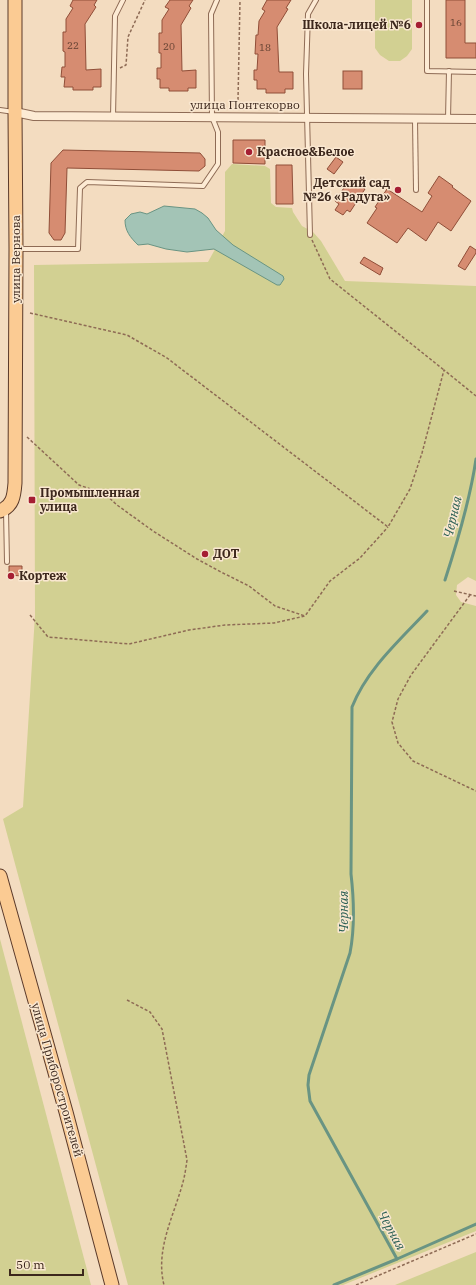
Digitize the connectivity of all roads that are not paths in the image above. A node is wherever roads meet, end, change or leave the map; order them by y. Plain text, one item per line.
1 (16, 0) edge
2 (123, 0) edge
3 (217, 0) edge
4 (316, 0) edge
5 (427, 0) edge
6 (449, 71) junction
7 (476, 72) edge
8 (0, 110) edge
9 (14, 112) junction
10 (113, 117) junction
11 (212, 117) junction
12 (308, 118) junction
13 (415, 119) junction
14 (448, 119) junction
15 (476, 119) edge
16 (416, 190) dead end
17 (310, 235) road end
18 (16, 249) junction
19 (3, 510) edge
20 (7, 562) dead end
21 (0, 876) edge
22 (2, 889) edge
23 (112, 1285) edge

1 - 9 main road, улица Вернова
2 - 10 lane
3 - 11 lane
4 - 12 lane
5 - 6 lane
6 - 7 lane
6 - 14 lane
8 - 9 lane
9 - 10 street, улица Понтекорво
9 - 18 main road, улица Вернова
10 - 11 street, улица Понтекорво
11 - 12 street, улица Понтекорво
11 - 18 lane
12 - 13 street, улица Понтекорво
12 - 17 lane
13 - 14 street, улица Понтекорво
13 - 16 lane
14 - 15 street, улица Понтекорво
18 - 19 main road, улица Вернова
19 - 20 lane
21 - 22 main road, улица Приборостроителей
22 - 23 main road, улица Приборостроителей

